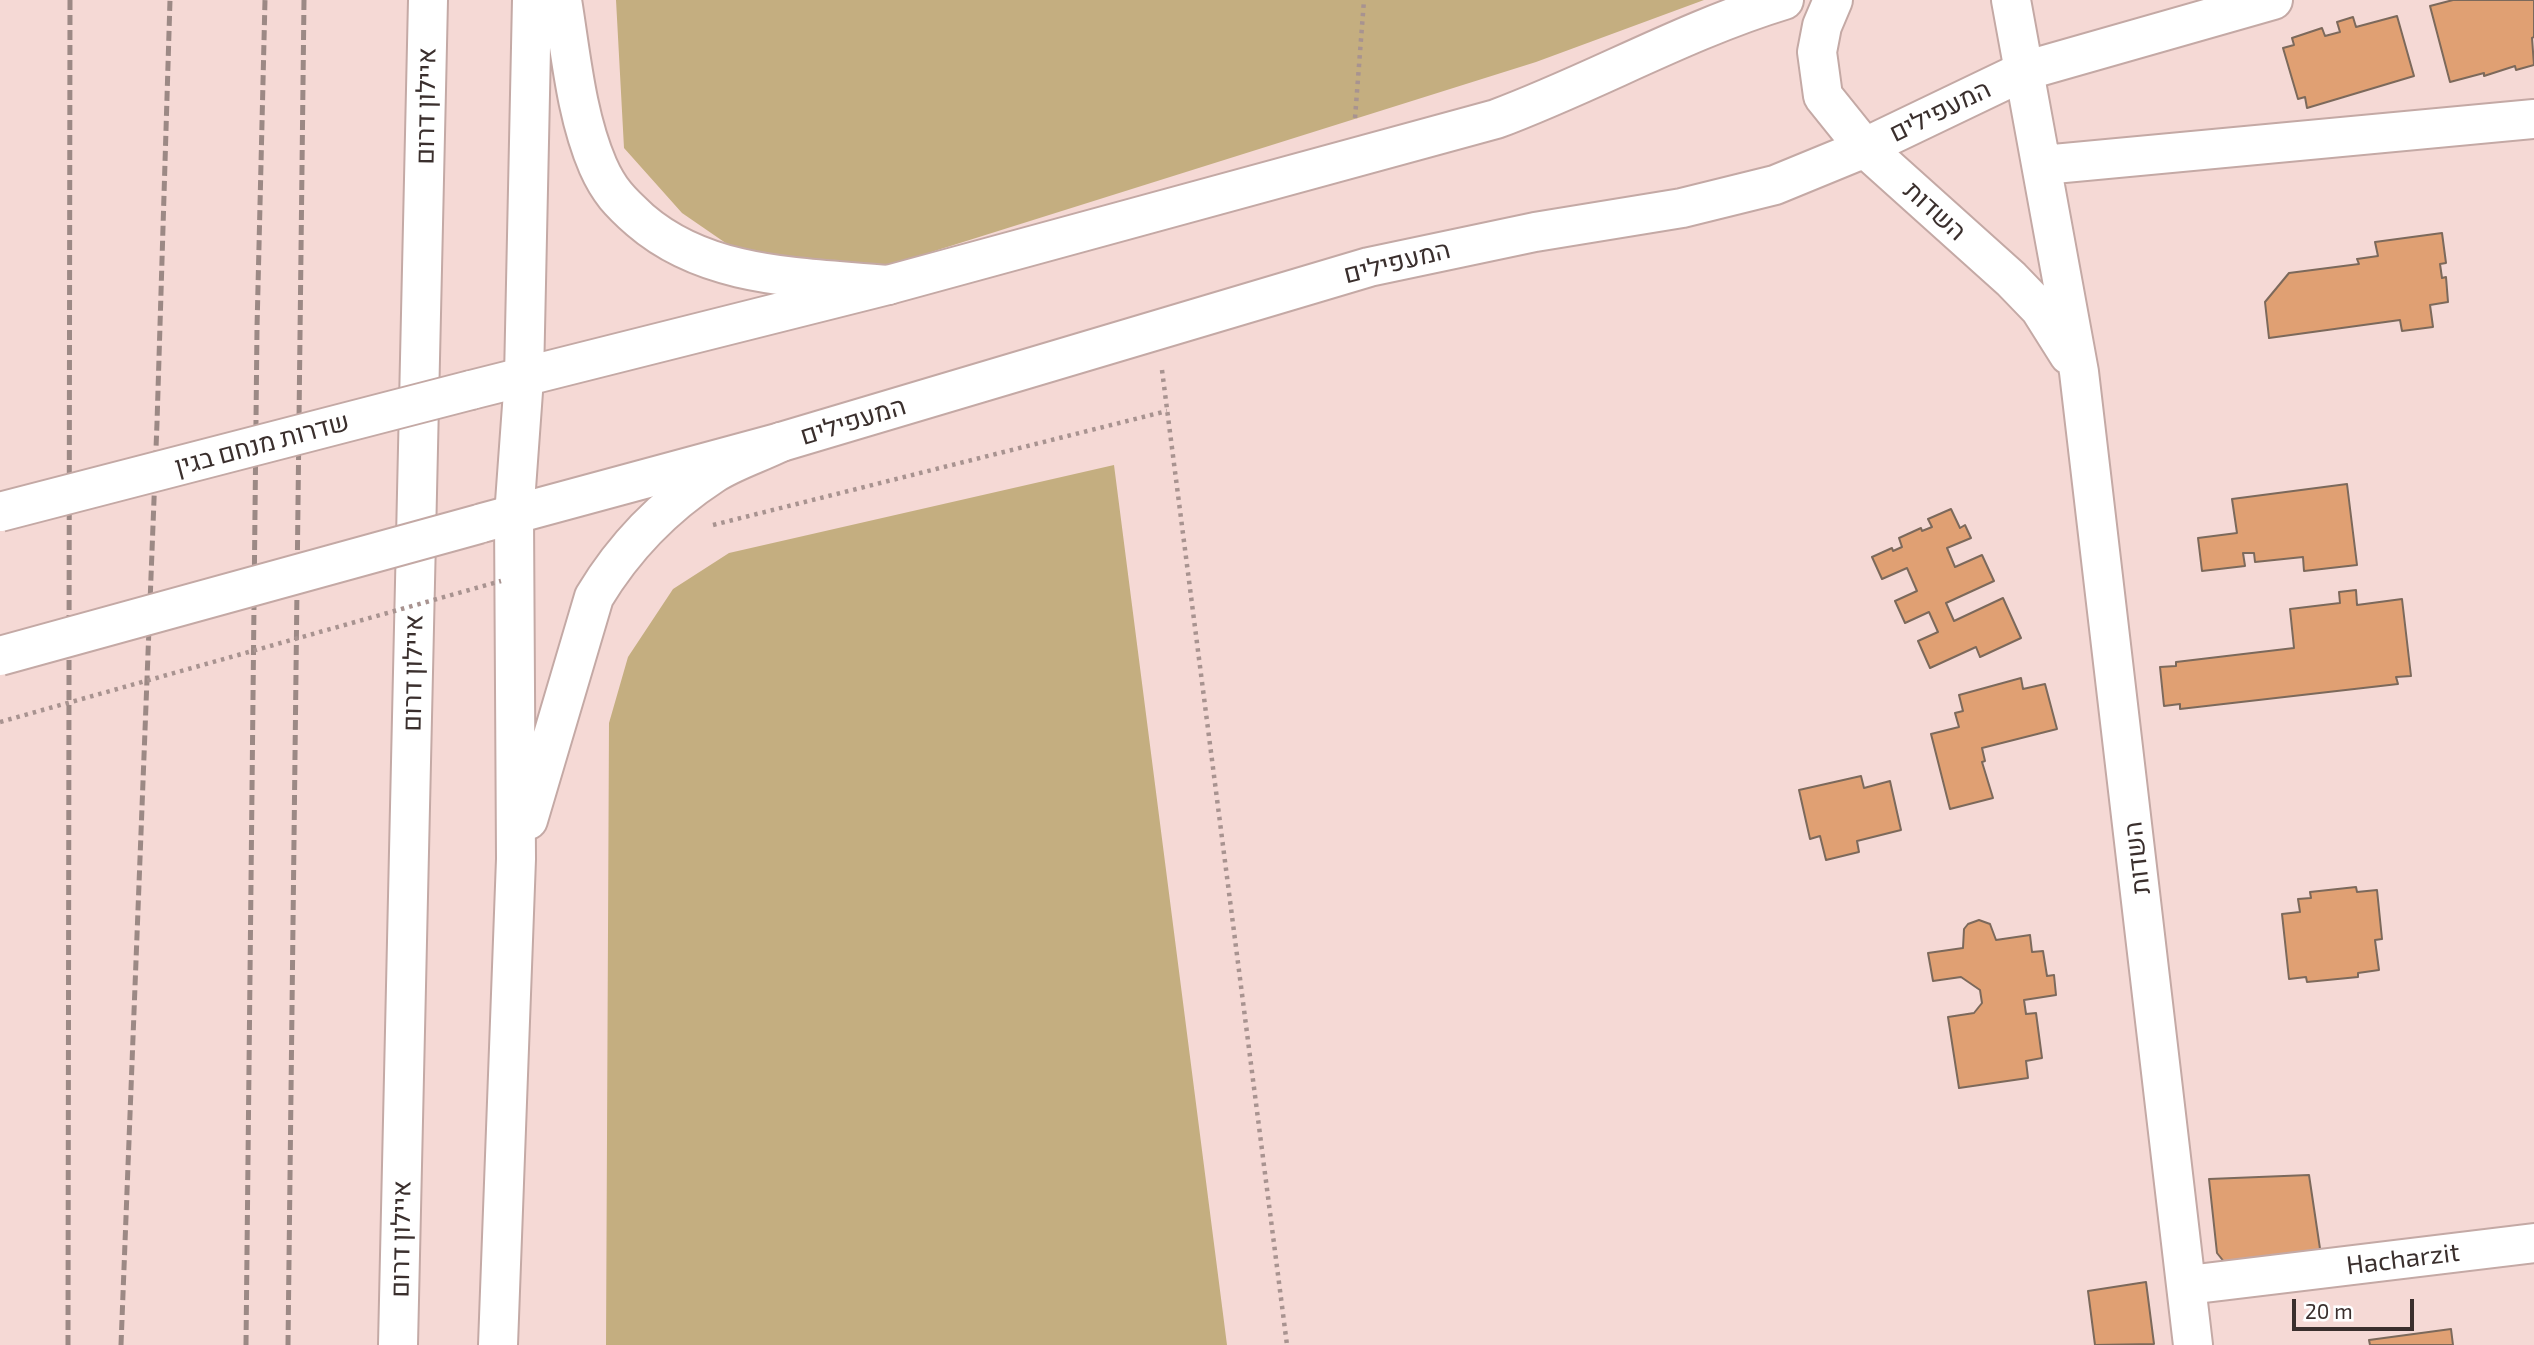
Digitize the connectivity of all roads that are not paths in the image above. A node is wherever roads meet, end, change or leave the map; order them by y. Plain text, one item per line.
1 (428, 0) edge
2 (532, 0) edge
3 (562, 0) edge
4 (1784, 0) edge
5 (1833, 0) edge
6 (2011, 0) edge
7 (2273, 0) edge
8 (2024, 71) junction
9 (2534, 119) edge
10 (1864, 148) junction
11 (2043, 166) junction
12 (888, 285) junction
13 (2080, 372) junction
14 (524, 378) junction
15 (781, 442) junction
16 (0, 512) edge
17 (497, 520) junction
18 (0, 656) edge
19 (516, 859) junction
20 (2534, 1243) edge
21 (2188, 1285) junction
22 (398, 1345) edge
23 (498, 1345) edge
24 (2193, 1345) edge

1 - 22 main road, איילון דרום
2 - 14 main road
3 - 12 main road
4 - 12 main road
5 - 10 main road, השדות
6 - 8 main road, השדות
7 - 8 main road, המעפילים
8 - 10 main road, המעפילים
8 - 11 main road, השדות
9 - 11 main road
10 - 13 main road, השדות
10 - 15 main road, המעפילים
11 - 13 main road, השדות
12 - 14 main road
13 - 21 main road, השדות
14 - 16 main road, שדרות מנחם בגין, bridge
14 - 17 main road
15 - 17 main road, המעפילים
15 - 19 main road
17 - 18 main road, bridge
17 - 19 main road
19 - 23 main road
20 - 21 main road, Hacharzit
21 - 24 main road, השדות

